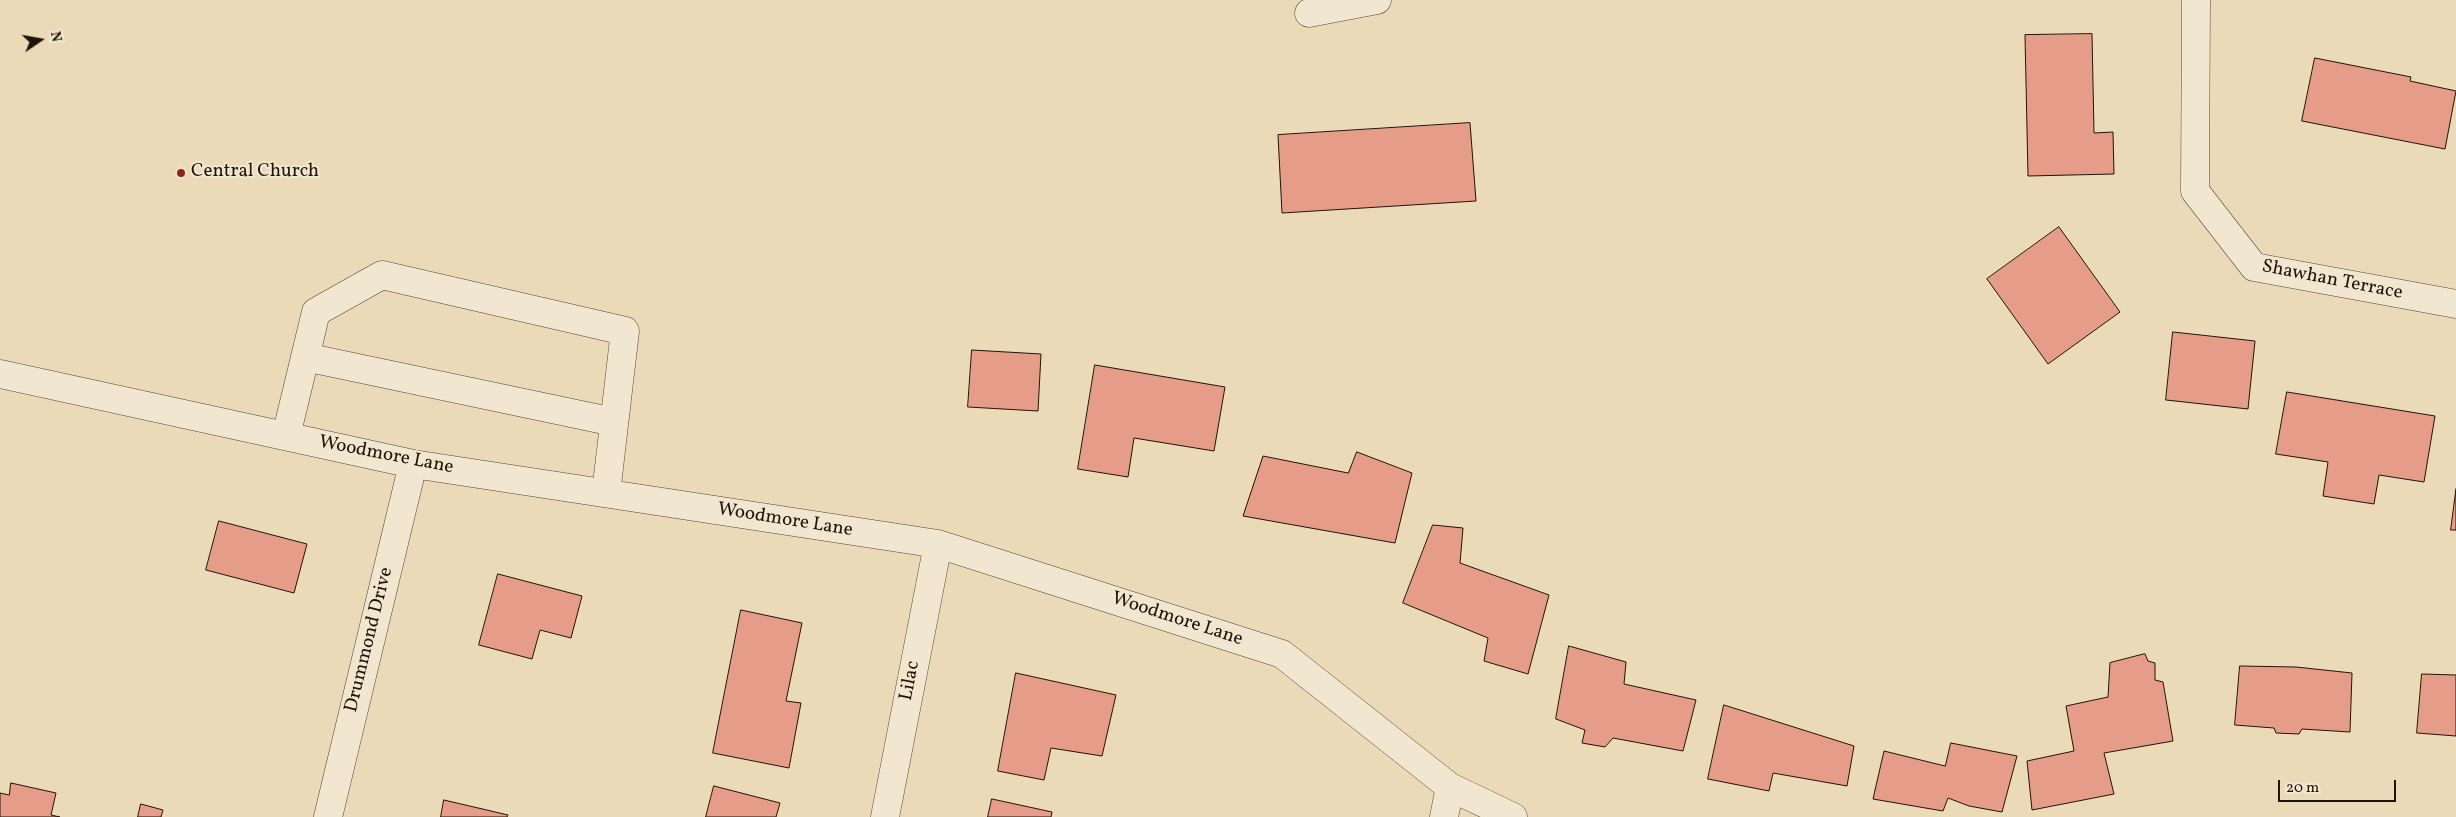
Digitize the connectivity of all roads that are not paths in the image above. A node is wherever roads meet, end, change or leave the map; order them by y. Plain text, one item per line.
1 (1377, 0) edge
2 (2196, 0) edge
3 (1309, 13) dead end
4 (2456, 304) edge
5 (305, 358) junction
6 (0, 374) edge
7 (614, 422) junction
8 (286, 436) junction
9 (413, 464) junction
10 (606, 494) junction
11 (938, 544) junction
12 (1450, 787) junction
13 (328, 817) edge
14 (885, 817) edge
15 (1444, 817) edge
16 (1513, 817) edge

1 - 3 street
2 - 4 street, Shawhan Terrace
5 - 7 street
5 - 7 street
5 - 8 street
6 - 8 street, Woodmore Lane
7 - 10 street
8 - 9 street, Woodmore Lane
9 - 10 street, Woodmore Lane
9 - 13 street, Drummond Drive
10 - 11 street, Woodmore Lane
11 - 12 street, Woodmore Lane
11 - 14 street, Lilac
12 - 15 street
12 - 16 street, Woodmore Lane

